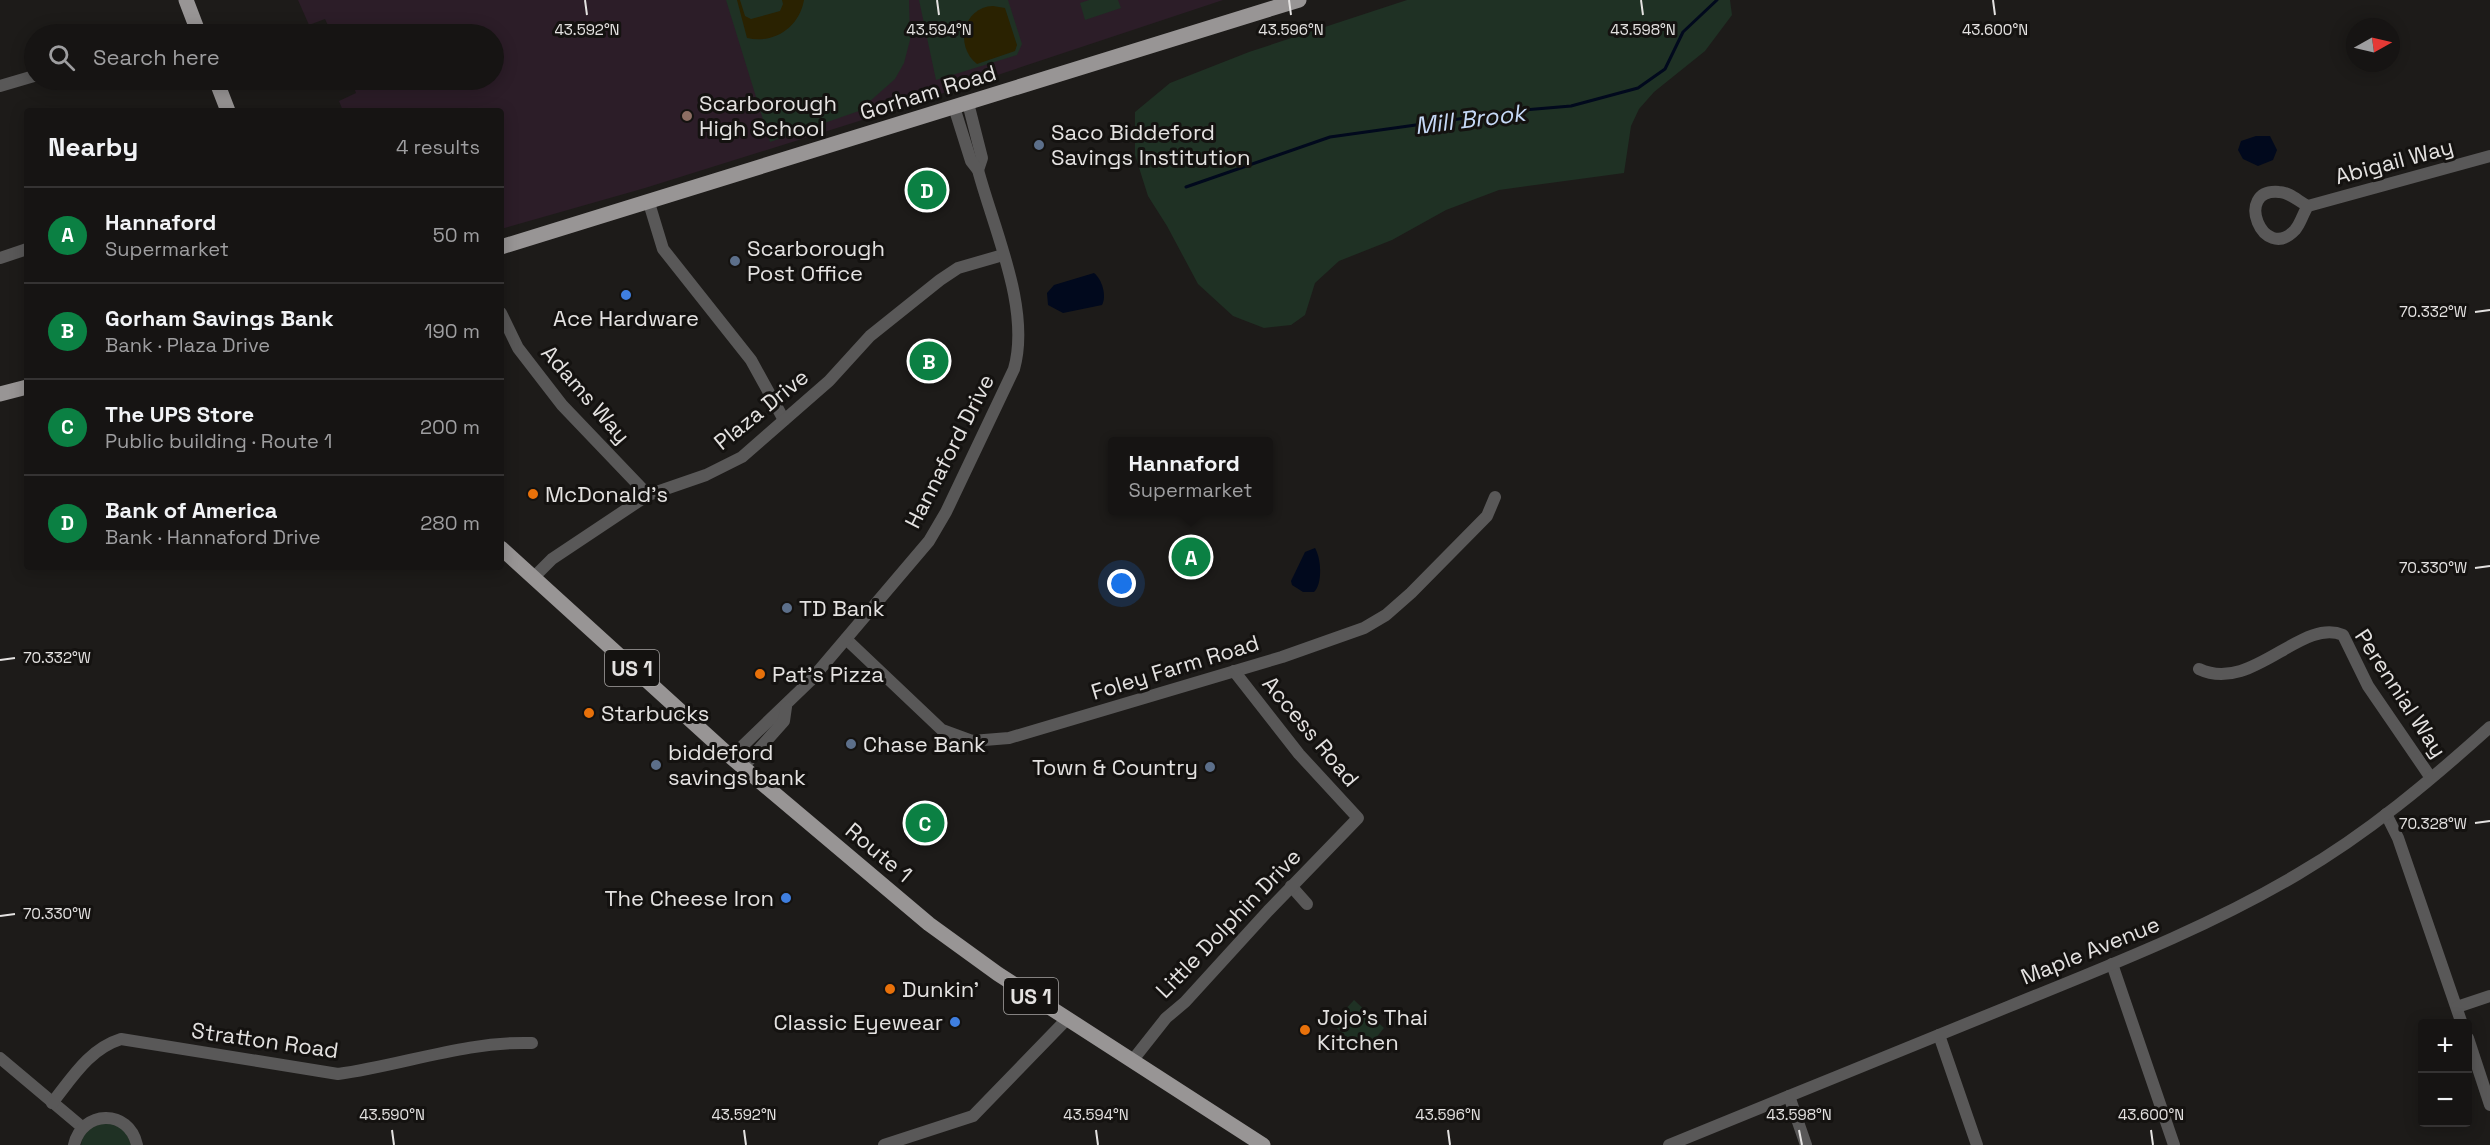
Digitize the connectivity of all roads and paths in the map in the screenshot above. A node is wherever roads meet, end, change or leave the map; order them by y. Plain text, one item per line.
1 (186, 0) edge
2 (1299, 0) edge
3 (195, 24) edge
4 (24, 79) edge
5 (0, 86) edge
6 (220, 90) edge
7 (961, 105) junction
8 (227, 108) edge
9 (2490, 156) edge
10 (649, 203) junction
11 (2308, 206) junction
12 (504, 246) edge
13 (24, 250) edge
14 (1003, 255) junction
15 (0, 258) edge
16 (504, 319) edge
17 (24, 388) edge
18 (0, 394) edge
19 (784, 420) junction
20 (648, 495) junction
21 (1495, 497) dead end
22 (504, 551) edge
23 (533, 578) junction
24 (846, 639) junction
25 (2199, 669) dead end
26 (1234, 671) junction
27 (2490, 727) edge
28 (737, 762) junction
29 (2431, 778) junction
30 (2386, 814) junction
31 (1358, 818) joint
32 (1291, 886) junction
33 (1307, 904) dead end
34 (2112, 964) junction
35 (2490, 996) edge
36 (2457, 1007) junction
37 (1067, 1019) junction
38 (2462, 1019) edge
39 (1939, 1035) junction
40 (532, 1043) dead end
41 (2472, 1050) edge
42 (0, 1058) edge
43 (1132, 1061) junction
44 (1789, 1096) junction
45 (52, 1103) junction
46 (2490, 1106) edge
47 (82, 1127) junction
48 (74, 1145) edge
49 (137, 1145) edge
50 (884, 1145) edge
51 (1263, 1145) edge
52 (1669, 1145) edge
53 (1806, 1145) edge
54 (1977, 1145) edge
55 (2174, 1145) edge

1 - 3 main road
2 - 7 main road, Gorham Road
4 - 5 street
6 - 8 main road
7 - 10 main road, Gorham Road
7 - 14 street, Hannaford Drive
9 - 11 street, Abigail Way
10 - 12 main road, Gorham Road
10 - 19 street
11 - 11 street
13 - 15 street
14 - 19 street, Plaza Drive
14 - 24 street, Hannaford Drive
16 - 20 street, Adams Way
17 - 18 main road
19 - 20 street, Plaza Drive
20 - 23 street, Plaza Drive
21 - 26 street, Foley Farm Road
22 - 23 main road, Route 1 / US 1
23 - 28 main road, Route 1 / US 1
24 - 26 street, Foley Farm Road
24 - 28 street, Hannaford Drive
25 - 29 street, Perennial Way
26 - 31 street, Access Road
27 - 29 street, Maple Avenue
28 - 37 main road, Route 1 / US 1
29 - 30 street, Maple Avenue
30 - 34 street, Maple Avenue
30 - 36 street
31 - 32 street, Little Dolphin Drive
32 - 33 street
32 - 43 street, Little Dolphin Drive
34 - 39 street, Maple Avenue
34 - 55 street
35 - 36 street
36 - 38 street
37 - 43 main road, Route 1 / US 1
37 - 50 street
39 - 44 street, Maple Avenue
39 - 54 street
40 - 45 street, Stratton Road
41 - 46 street
42 - 45 street
43 - 51 main road, Route 1 / US 1
44 - 52 street, Maple Avenue
44 - 53 street
45 - 47 street
47 - 48 street
47 - 49 street

